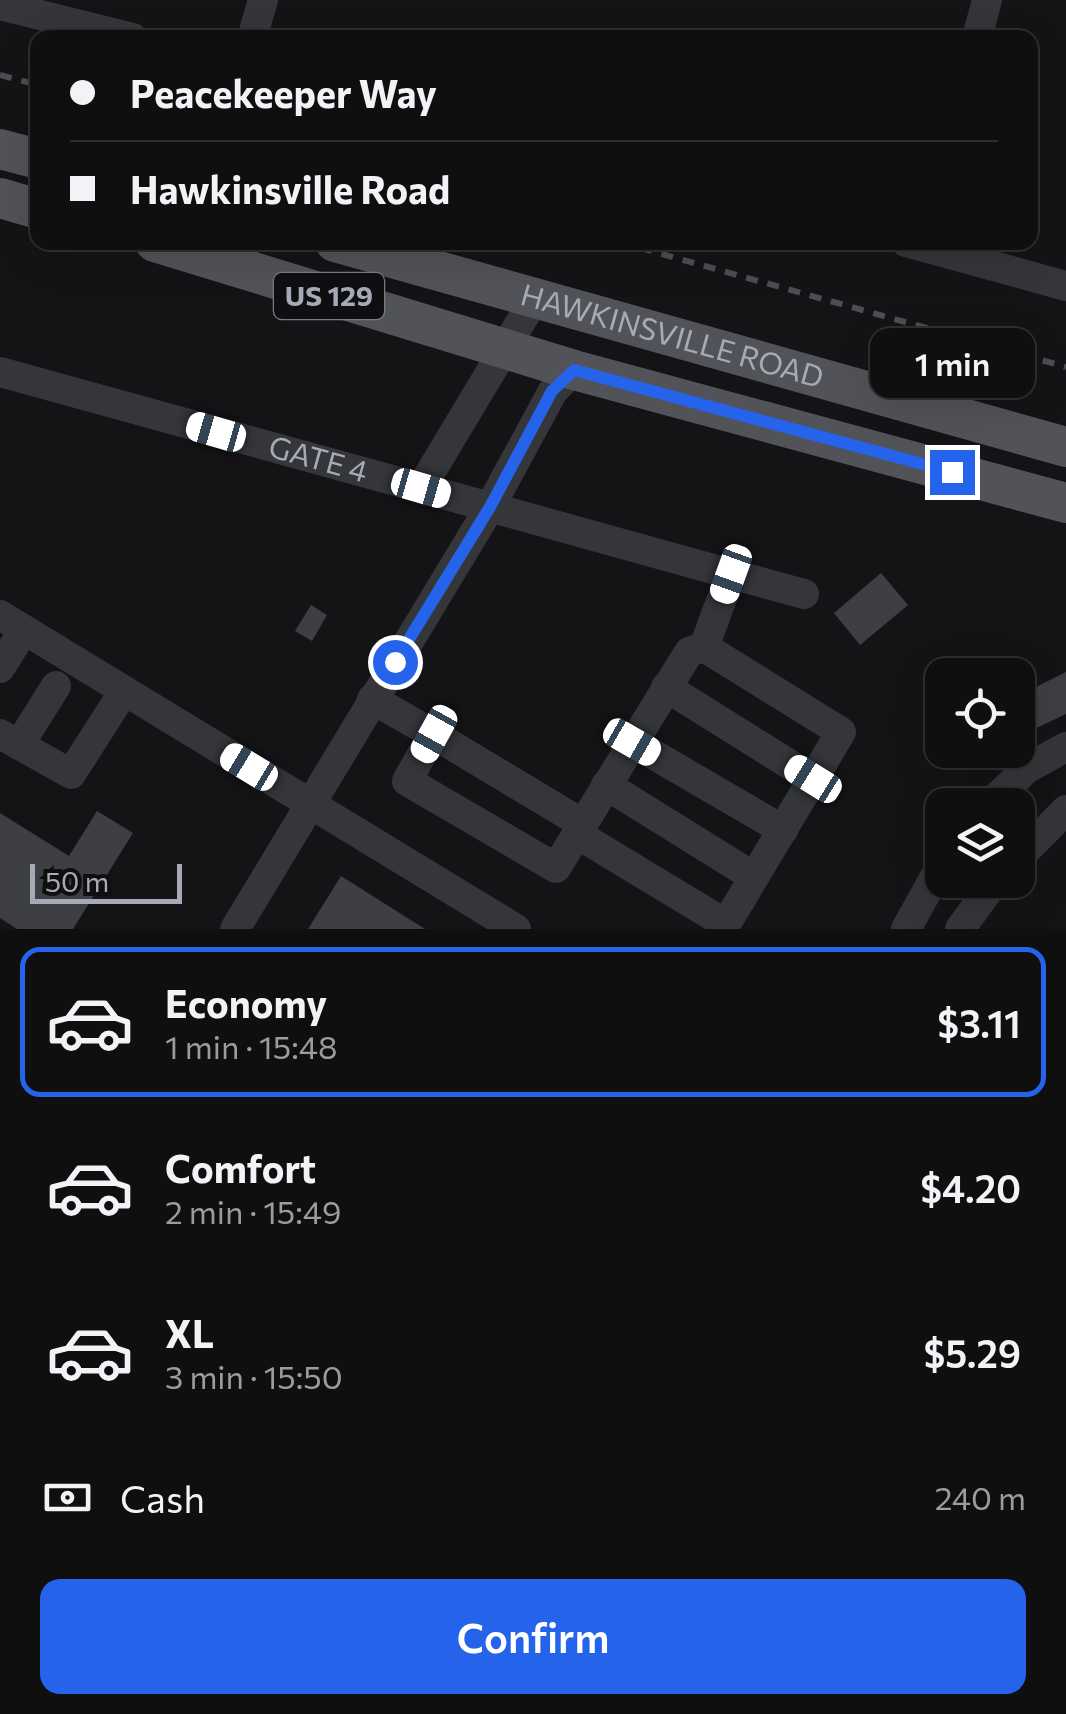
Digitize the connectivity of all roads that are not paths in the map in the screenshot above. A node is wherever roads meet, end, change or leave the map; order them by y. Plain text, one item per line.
1 (263, 0) edge
2 (988, 0) edge
3 (0, 5) edge
4 (101, 30) edge
5 (254, 30) edge
6 (979, 30) edge
7 (0, 149) edge
8 (30, 157) edge
9 (0, 198) edge
10 (30, 207) edge
11 (181, 250) edge
12 (363, 250) edge
13 (937, 250) edge
14 (1066, 286) edge
15 (534, 298) junction
16 (504, 349) junction
17 (574, 370) junction
18 (0, 372) edge
19 (1066, 447) edge
20 (421, 488) junction
21 (1066, 503) edge
22 (490, 507) junction
23 (731, 574) junction
24 (804, 594) dead end
25 (12, 622) edge
26 (704, 647) junction
27 (0, 668) edge
28 (56, 686) dead end
29 (666, 687) junction
30 (124, 690) junction
31 (374, 696) junction
32 (434, 734) junction
33 (9, 739) edge
34 (632, 742) junction
35 (1066, 748) edge
36 (813, 779) junction
37 (606, 785) junction
38 (1006, 788) edge
39 (309, 803) junction
40 (1066, 810) edge
41 (580, 829) junction
42 (782, 830) junction
43 (1035, 841) edge
44 (754, 876) junction
45 (925, 895) edge
46 (983, 898) edge
47 (725, 927) edge
48 (235, 929) edge
49 (516, 929) edge
50 (906, 929) edge
51 (960, 929) edge

1 - 5 street
2 - 6 street
3 - 4 street
7 - 8 main road
9 - 10 main road
11 - 16 main road, HAWKINSVILLE ROAD / US 129
12 - 15 main road, HAWKINSVILLE ROAD / US 129
13 - 14 street
15 - 16 street
15 - 19 main road, HAWKINSVILLE ROAD / US 129
16 - 17 main road, HAWKINSVILLE ROAD / US 129
16 - 20 street
17 - 21 main road, HAWKINSVILLE ROAD / US 129
17 - 22 street
18 - 20 street, GATE 4
20 - 22 street, GATE 4
22 - 23 street, GATE 4
22 - 31 street
23 - 24 street, GATE 4
23 - 26 street
25 - 27 street
25 - 30 street
26 - 29 street
26 - 36 street
28 - 33 street
29 - 34 street
29 - 36 street
30 - 33 street
30 - 39 street
31 - 32 street
31 - 39 street
32 - 41 street
32 - 41 street
34 - 37 street
34 - 42 street
35 - 38 street
36 - 42 street
37 - 41 street
37 - 44 street
39 - 48 street
39 - 49 street
40 - 43 street
41 - 47 street
42 - 44 street
44 - 47 street
45 - 50 street
46 - 51 street

